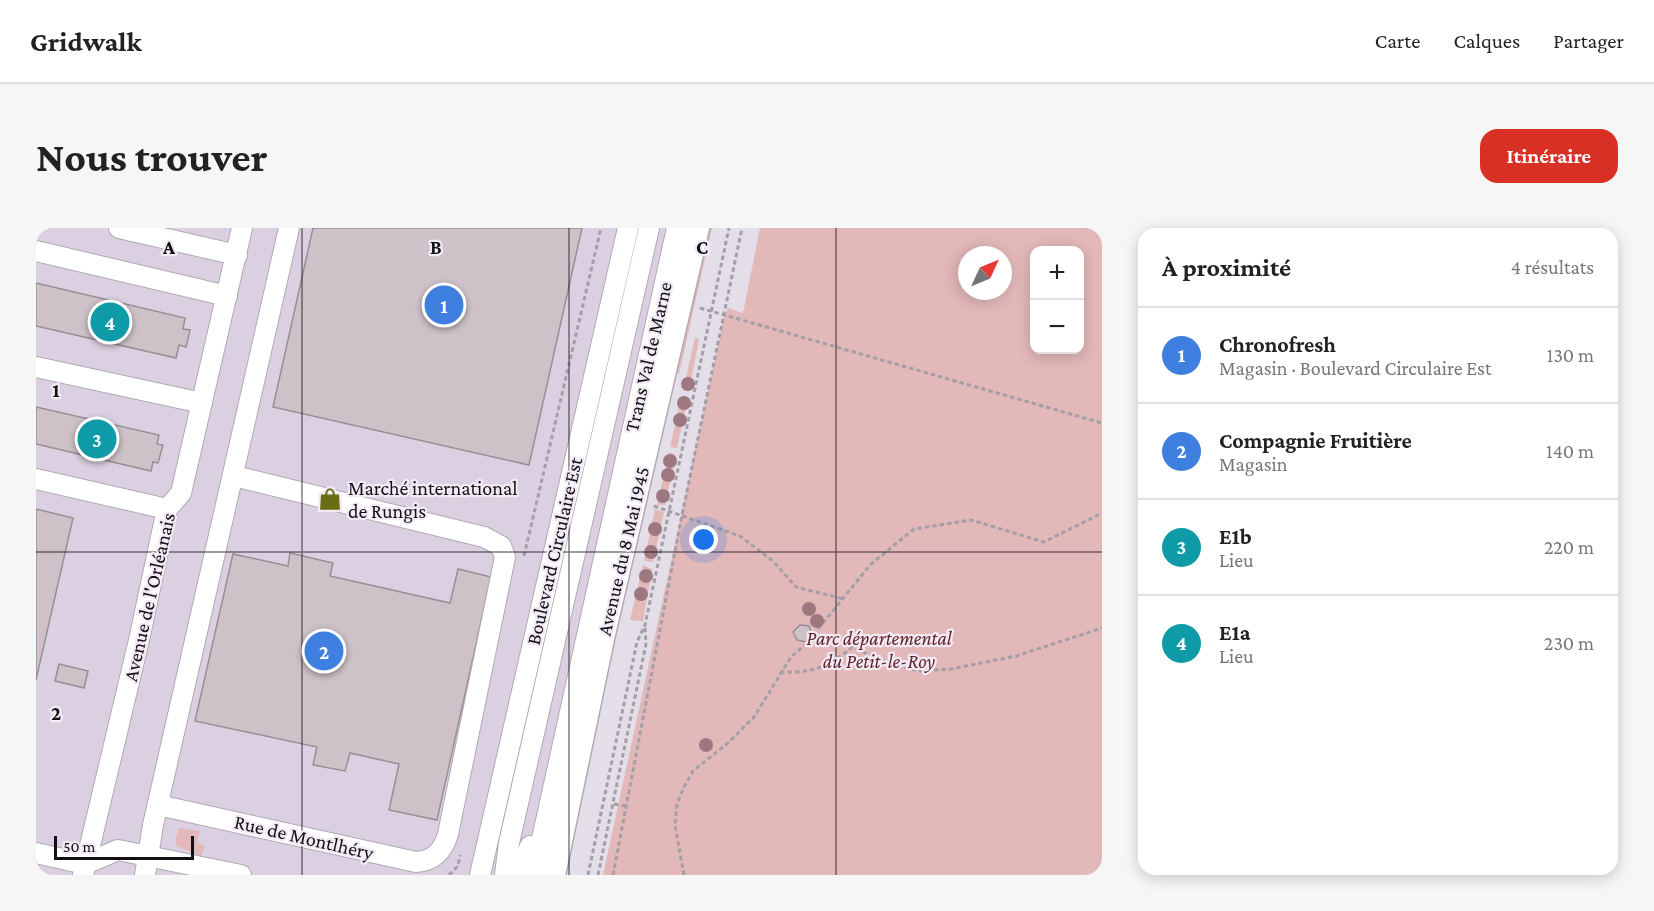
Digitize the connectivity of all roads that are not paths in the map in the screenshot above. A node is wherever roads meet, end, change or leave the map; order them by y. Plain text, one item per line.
1 (119, 228) edge
2 (242, 228) edge
3 (289, 228) edge
4 (628, 228) edge
5 (649, 228) edge
6 (677, 228) edge
7 (697, 228) edge
8 (36, 251) edge
9 (237, 255) junction
10 (227, 296) junction
11 (36, 367) edge
12 (202, 403) junction
13 (234, 476) junction
14 (36, 479) edge
15 (166, 509) junction
16 (548, 802) junction
17 (158, 805) junction
18 (36, 853) edge
19 (148, 866) edge
20 (86, 871) edge
21 (479, 873) edge
22 (241, 875) edge
23 (505, 875) edge
24 (519, 875) edge
25 (534, 875) edge
26 (553, 875) edge

1 - 9 street
2 - 9 street, Avenue de l'Orléanais
3 - 13 street
4 - 21 street, Boulevard Circulaire Est
5 - 23 street
6 - 16 street, Trans Val de Marne
7 - 26 main road, Avenue du 8 Mai 1945
8 - 10 street
9 - 10 street, Avenue de l'Orléanais
10 - 12 street, Avenue de l'Orléanais
11 - 12 street
12 - 15 street, Avenue de l'Orléanais
13 - 17 street
13 - 17 street, Rue de Montlhéry
14 - 15 street
15 - 20 street, Avenue de l'Orléanais
16 - 24 street
16 - 25 street
17 - 19 street
18 - 20 street
19 - 20 street
19 - 22 street

